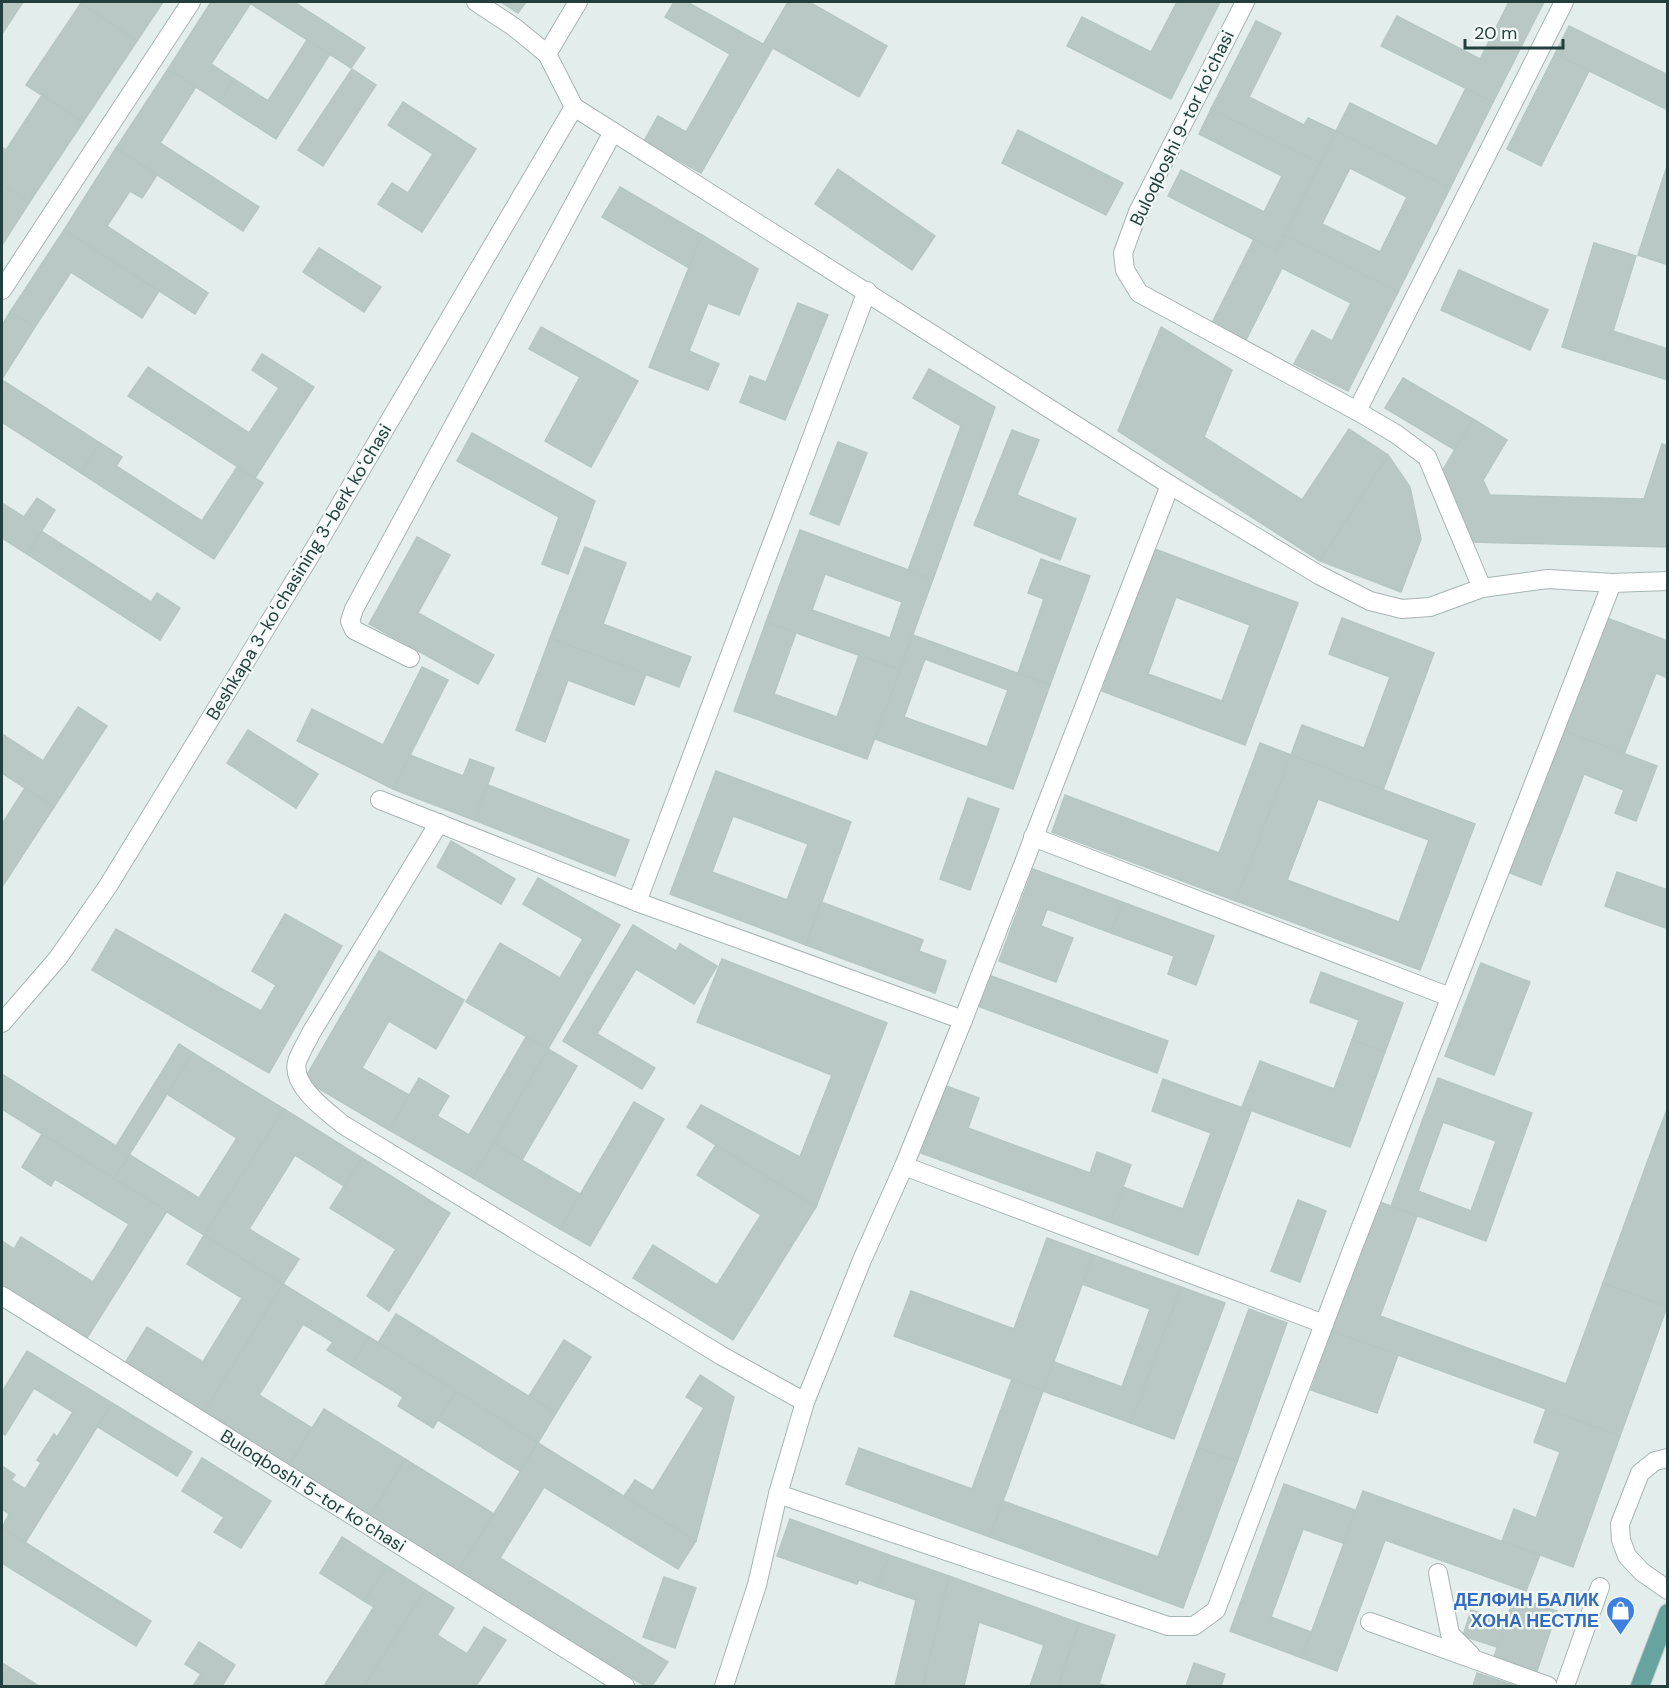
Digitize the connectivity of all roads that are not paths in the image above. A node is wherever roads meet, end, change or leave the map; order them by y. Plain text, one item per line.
1 (191, 2) edge
2 (476, 2) edge
3 (578, 2) edge
4 (1245, 2) edge
5 (1563, 2) edge
6 (547, 54) junction
7 (574, 106) junction
8 (613, 132) junction
9 (2, 290) edge
10 (867, 291) junction
11 (1357, 411) junction
12 (1170, 485) junction
13 (1668, 581) edge
14 (1612, 583) junction
15 (1482, 588) junction
16 (410, 658) dead end
17 (380, 800) dead end
18 (439, 823) junction
19 (1033, 837) junction
20 (637, 902) junction
21 (1450, 997) junction
22 (963, 1020) junction
23 (2, 1023) edge
24 (904, 1166) junction
25 (2, 1296) edge
26 (1324, 1324) junction
27 (805, 1402) junction
28 (1668, 1458) edge
29 (778, 1494) junction
30 (1438, 1573) dead end
31 (1600, 1587) dead end
32 (1668, 1590) edge
33 (1668, 1612) edge
34 (1370, 1622) dead end
35 (1474, 1659) junction
36 (625, 1686) edge
37 (724, 1686) edge
38 (1548, 1686) edge
39 (1565, 1686) edge
40 (1640, 1686) edge

1 - 9 street
2 - 6 street
3 - 6 street
4 - 11 street, Buloqboshi 9-tor koʻchasi
5 - 11 street
6 - 7 street
7 - 8 street
7 - 23 street, Beshkapa 3-koʻchasining 3-berk koʻchasi
8 - 10 street
8 - 16 street
10 - 12 street
10 - 20 street
11 - 15 street, Buloqboshi 9-tor koʻchasi
12 - 15 street
12 - 19 street
13 - 14 street
14 - 15 street
14 - 21 street
17 - 18 street
18 - 20 street
18 - 27 street
19 - 21 street
19 - 22 street
20 - 22 street
21 - 26 street
22 - 24 street
24 - 26 street
24 - 27 street
25 - 36 street, Buloqboshi 5-tor koʻchasi
26 - 29 street
27 - 29 street
28 - 32 street
29 - 37 street
30 - 35 street
31 - 39 street
33 - 40 main road
34 - 35 street
35 - 38 street

